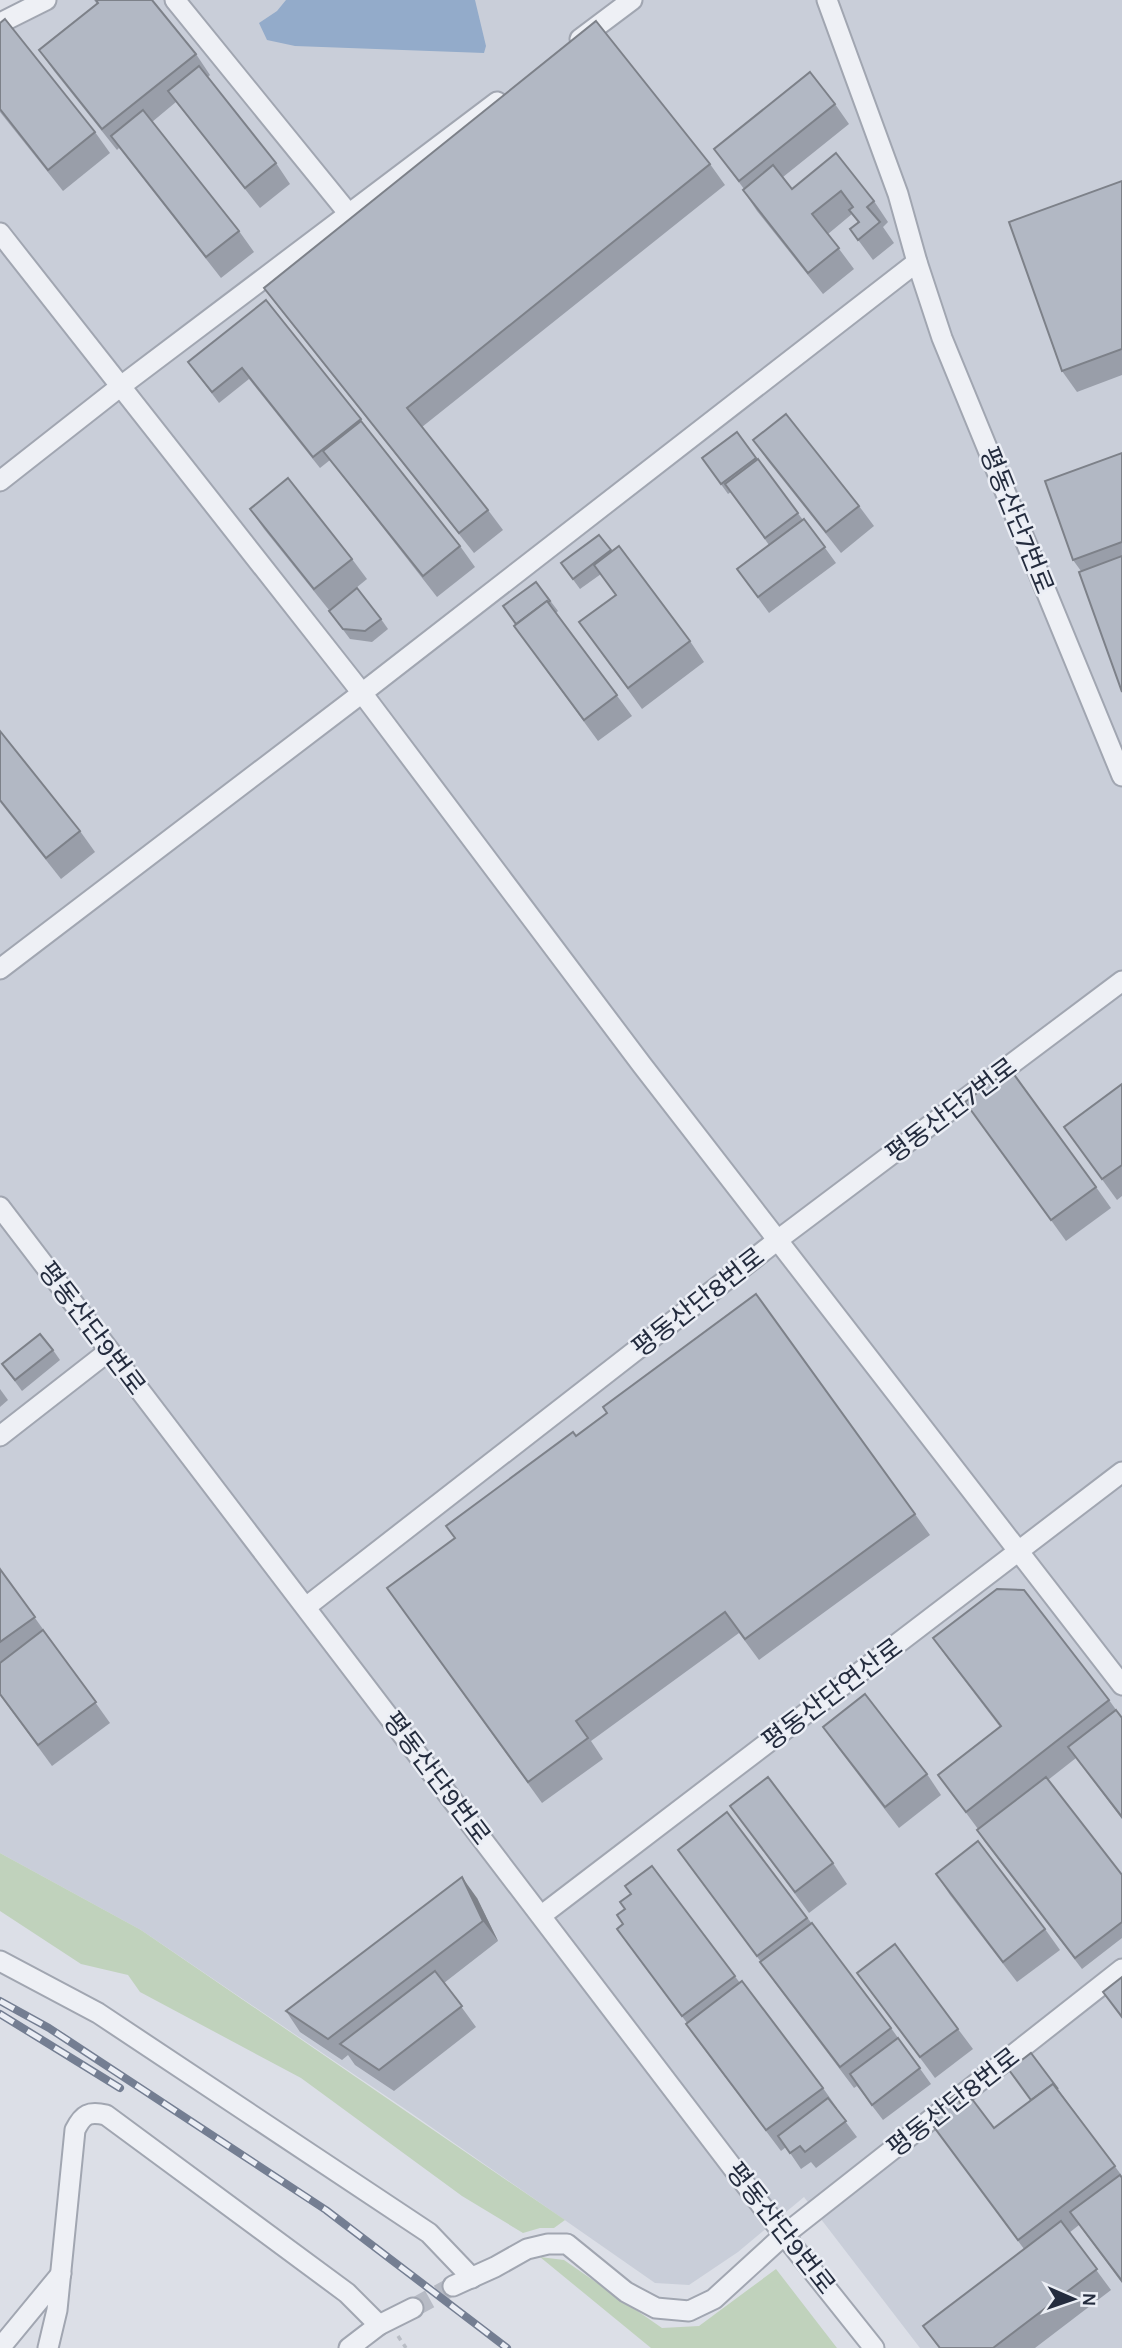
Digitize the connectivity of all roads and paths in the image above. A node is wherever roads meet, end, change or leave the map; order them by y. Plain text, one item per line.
1 (46, 0) edge
2 (175, 0) edge
3 (632, 0) edge
4 (827, 0) edge
5 (0, 23) edge
6 (567, 49) edge
7 (512, 91) edge
8 (349, 214) junction
9 (0, 233) edge
10 (917, 262) junction
11 (121, 386) junction
12 (0, 481) edge
13 (362, 693) junction
14 (1122, 776) edge
15 (0, 969) edge
16 (1122, 981) edge
17 (0, 1207) edge
18 (779, 1239) junction
19 (109, 1351) junction
20 (0, 1436) edge
21 (1122, 1472) edge
22 (1019, 1551) junction
23 (306, 1607) junction
24 (1122, 1685) edge
25 (542, 1915) junction
26 (0, 1961) edge
27 (1122, 1969) edge
28 (785, 2235) junction
29 (61, 2274) junction
30 (472, 2278) junction
31 (453, 2286) tunnel mouth
32 (413, 2308) tunnel mouth
33 (379, 2325) junction
34 (0, 2348) edge
35 (48, 2348) edge
36 (349, 2348) edge
37 (874, 2348) edge

1 - 5 street
2 - 8 street
3 - 6 street
4 - 10 street, 평동산단7번로
7 - 8 street
8 - 11 street
9 - 11 street
10 - 13 street
10 - 14 street, 평동산단7번로
11 - 12 street
11 - 13 street
13 - 15 street
13 - 18 street
16 - 18 street, 평동산단7번로
17 - 19 street, 평동산단9번로
18 - 22 street, 평동산단8번로
18 - 23 street, 평동산단8번로
19 - 20 street
19 - 23 street, 평동산단9번로
21 - 22 street, 평동산단연산로
22 - 24 street, 평동산단8번로
22 - 25 street, 평동산단연산로
23 - 25 street, 평동산단9번로
25 - 28 street, 평동산단9번로
26 - 30 street
27 - 28 street, 평동산단8번로
28 - 30 street, 평동산단8번로
28 - 37 street, 평동산단9번로
29 - 33 street
29 - 34 street
29 - 35 street
30 - 31 street, 평동산단8번로
32 - 33 street
33 - 36 street

